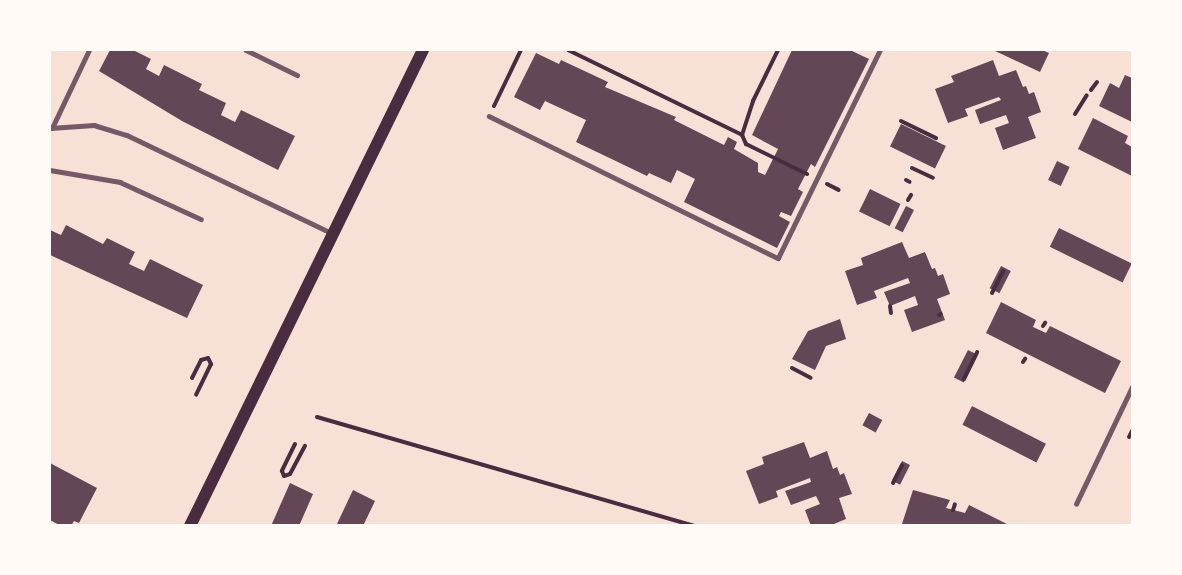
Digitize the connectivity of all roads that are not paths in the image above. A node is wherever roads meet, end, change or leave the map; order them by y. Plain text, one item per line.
1 (89, 50) edge
2 (246, 50) edge
3 (423, 50) edge
4 (880, 50) edge
5 (297, 75) dead end
6 (489, 116) road end
7 (51, 128) edge
8 (50, 170) edge
9 (201, 219) dead end
10 (332, 233) junction
11 (1132, 387) edge
12 (1076, 504) dead end
13 (190, 525) edge

1 - 7 lane
2 - 5 lane
3 - 10 main road
4 - 6 lane
7 - 10 lane
8 - 9 lane
10 - 13 main road
11 - 12 lane

